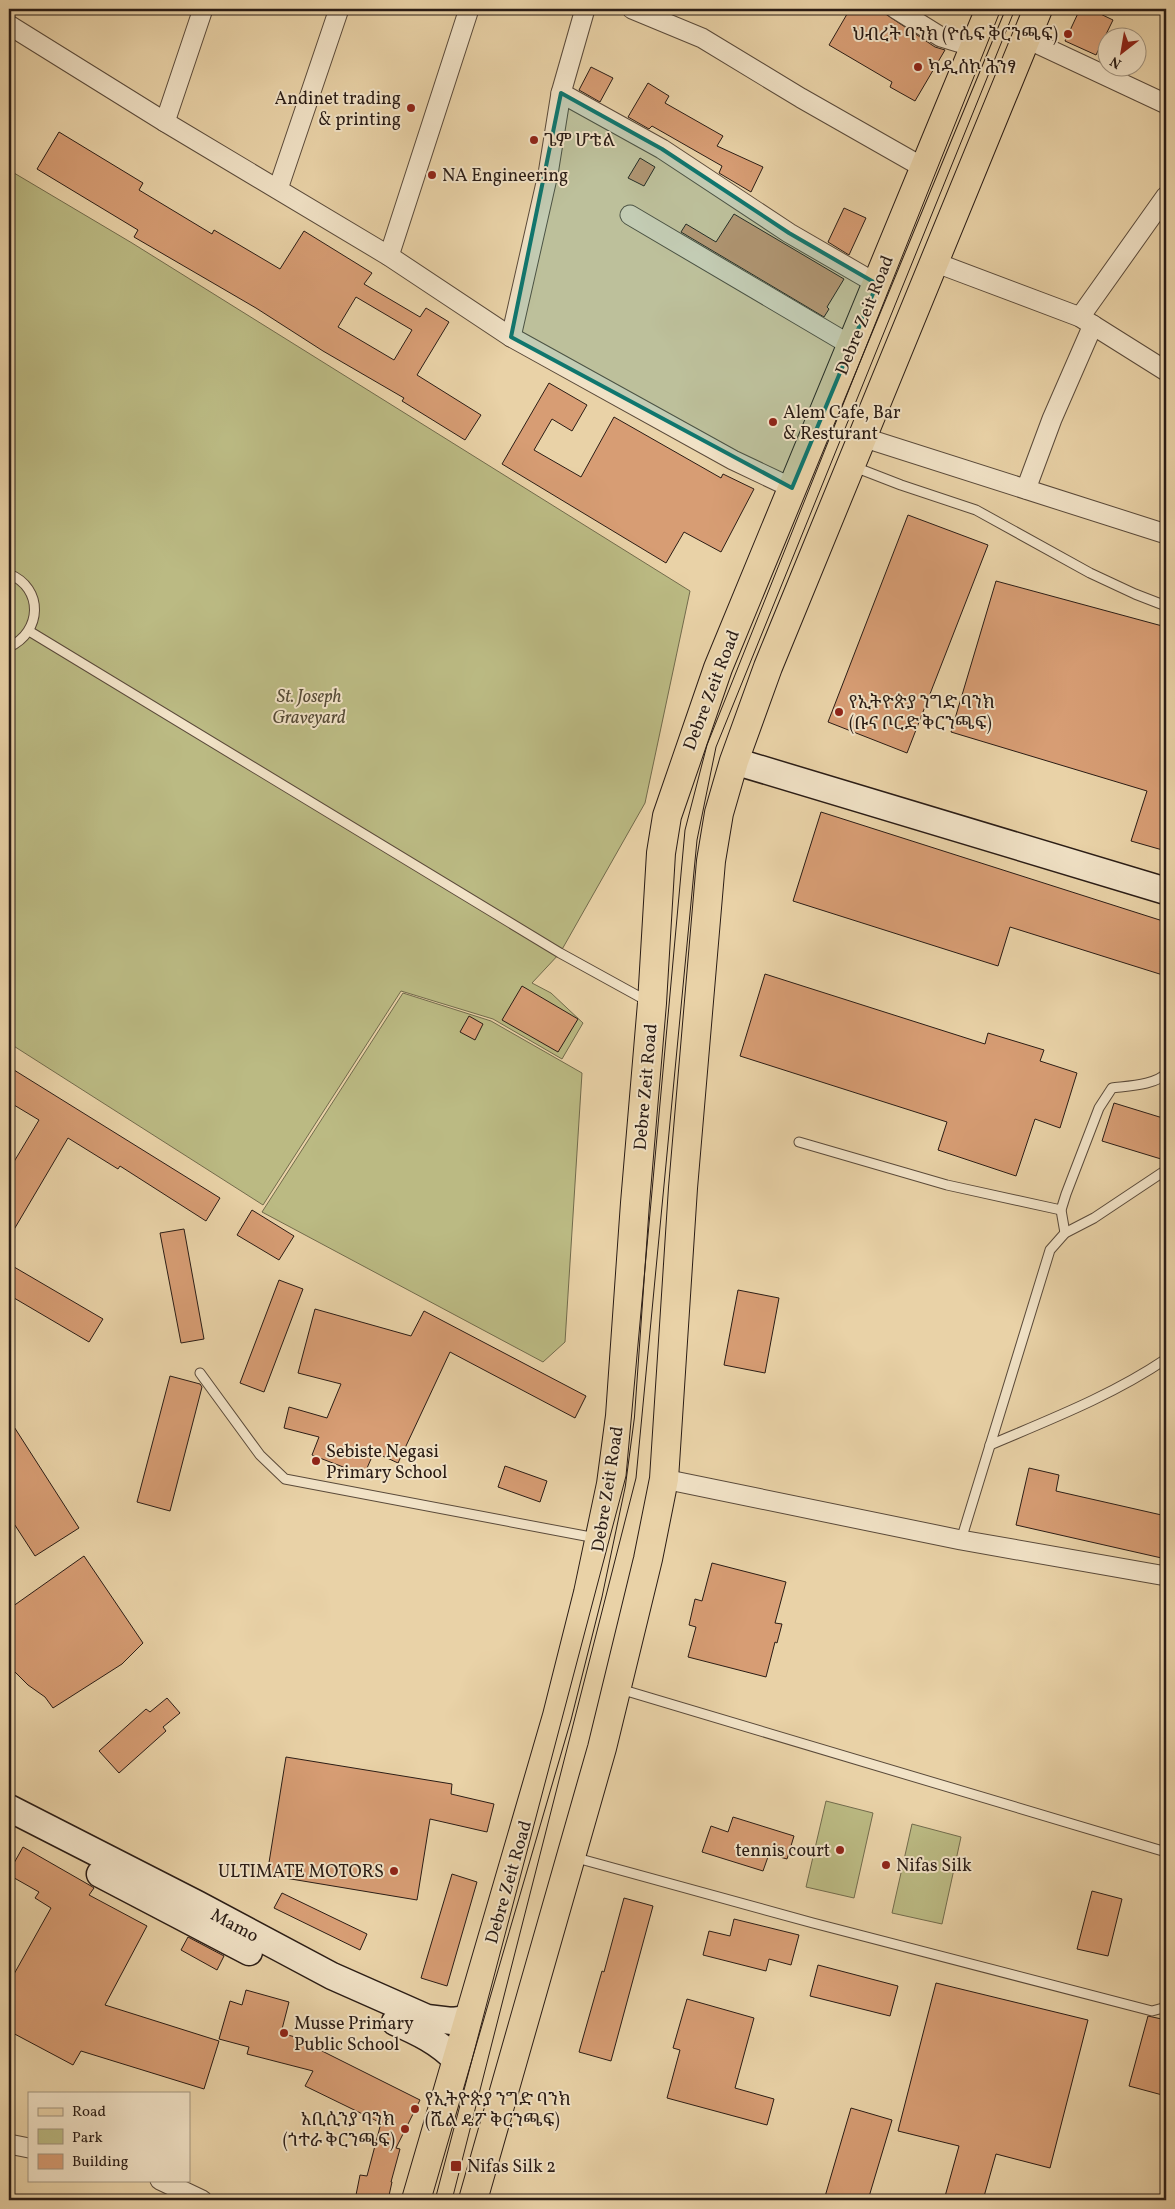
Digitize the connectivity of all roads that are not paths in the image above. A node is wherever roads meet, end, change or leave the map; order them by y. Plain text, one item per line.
1 (203, 9) edge
2 (339, 9) edge
3 (469, 9) edge
4 (586, 9) edge
5 (632, 9) edge
6 (896, 9) edge
7 (990, 9) edge
8 (1038, 9) edge
9 (9, 25) edge
10 (1025, 38) junction
11 (974, 47) junction
12 (562, 94) junction
13 (1166, 104) edge
14 (165, 122) junction
15 (924, 168) junction
16 (278, 189) junction
17 (1166, 196) edge
18 (630, 215) dead end
19 (390, 256) junction
20 (934, 262) junction
21 (877, 284) junction
22 (1087, 321) junction
23 (511, 337) junction
24 (852, 346) junction
25 (1166, 371) edge
26 (862, 437) junction
27 (850, 465) junction
28 (792, 488) junction
29 (1026, 489) junction
30 (1166, 534) edge
31 (9, 574) edge
32 (1166, 606) edge
33 (29, 631) junction
34 (9, 647) edge
35 (734, 761) junction
36 (1166, 891) edge
37 (652, 1003) junction
38 (1166, 1073) edge
39 (800, 1142) dead end
40 (1166, 1170) edge
41 (1061, 1210) junction
42 (1065, 1233) junction
43 (1166, 1359) edge
44 (200, 1373) dead end
45 (990, 1445) junction
46 (664, 1479) junction
47 (601, 1539) junction
48 (961, 1540) junction
49 (1166, 1576) edge
50 (618, 1688) junction
51 (9, 1808) edge
52 (9, 1826) edge
53 (1166, 1852) edge
54 (572, 1856) junction
55 (219, 1928) junction
56 (1166, 2004) edge
57 (468, 2019) junction
58 (456, 2060) junction
59 (9, 2144) edge
60 (28, 2148) edge
61 (164, 2182) edge
62 (202, 2200) edge
63 (416, 2200) edge
64 (473, 2200) edge

1 - 14 street
2 - 16 street
3 - 19 street
4 - 12 street
5 - 15 street
6 - 11 street
7 - 11 main road, Debre Zeit Road
8 - 10 main road
9 - 14 street
10 - 13 street
10 - 20 main road
11 - 15 main road, Debre Zeit Road
12 - 21 street
12 - 23 street
14 - 16 street
15 - 21 main road, Debre Zeit Road
16 - 19 street
17 - 22 street
18 - 24 street
19 - 23 street
20 - 22 street
20 - 26 main road
21 - 24 main road, Debre Zeit Road
22 - 25 street
22 - 29 street
23 - 28 street
24 - 28 main road, Debre Zeit Road
26 - 27 main road
26 - 29 street
27 - 32 lane
27 - 35 main road
28 - 37 main road, Debre Zeit Road
29 - 30 street
31 - 33 lane
33 - 34 lane
33 - 37 lane
35 - 36 street
35 - 46 main road
37 - 47 main road, Debre Zeit Road
38 - 41 lane
39 - 41 lane
40 - 42 lane
41 - 42 lane
42 - 45 lane
43 - 45 lane
44 - 47 lane
45 - 48 lane
46 - 48 street
46 - 50 main road
47 - 57 main road, Debre Zeit Road
48 - 49 street
50 - 53 lane
50 - 54 main road
51 - 55 street, Mamo
52 - 55 street
54 - 56 lane
54 - 64 main road
55 - 57 street, Mamo
55 - 58 street
57 - 58 main road, Debre Zeit Road
58 - 63 main road, Debre Zeit Road
59 - 60 street
61 - 62 street

